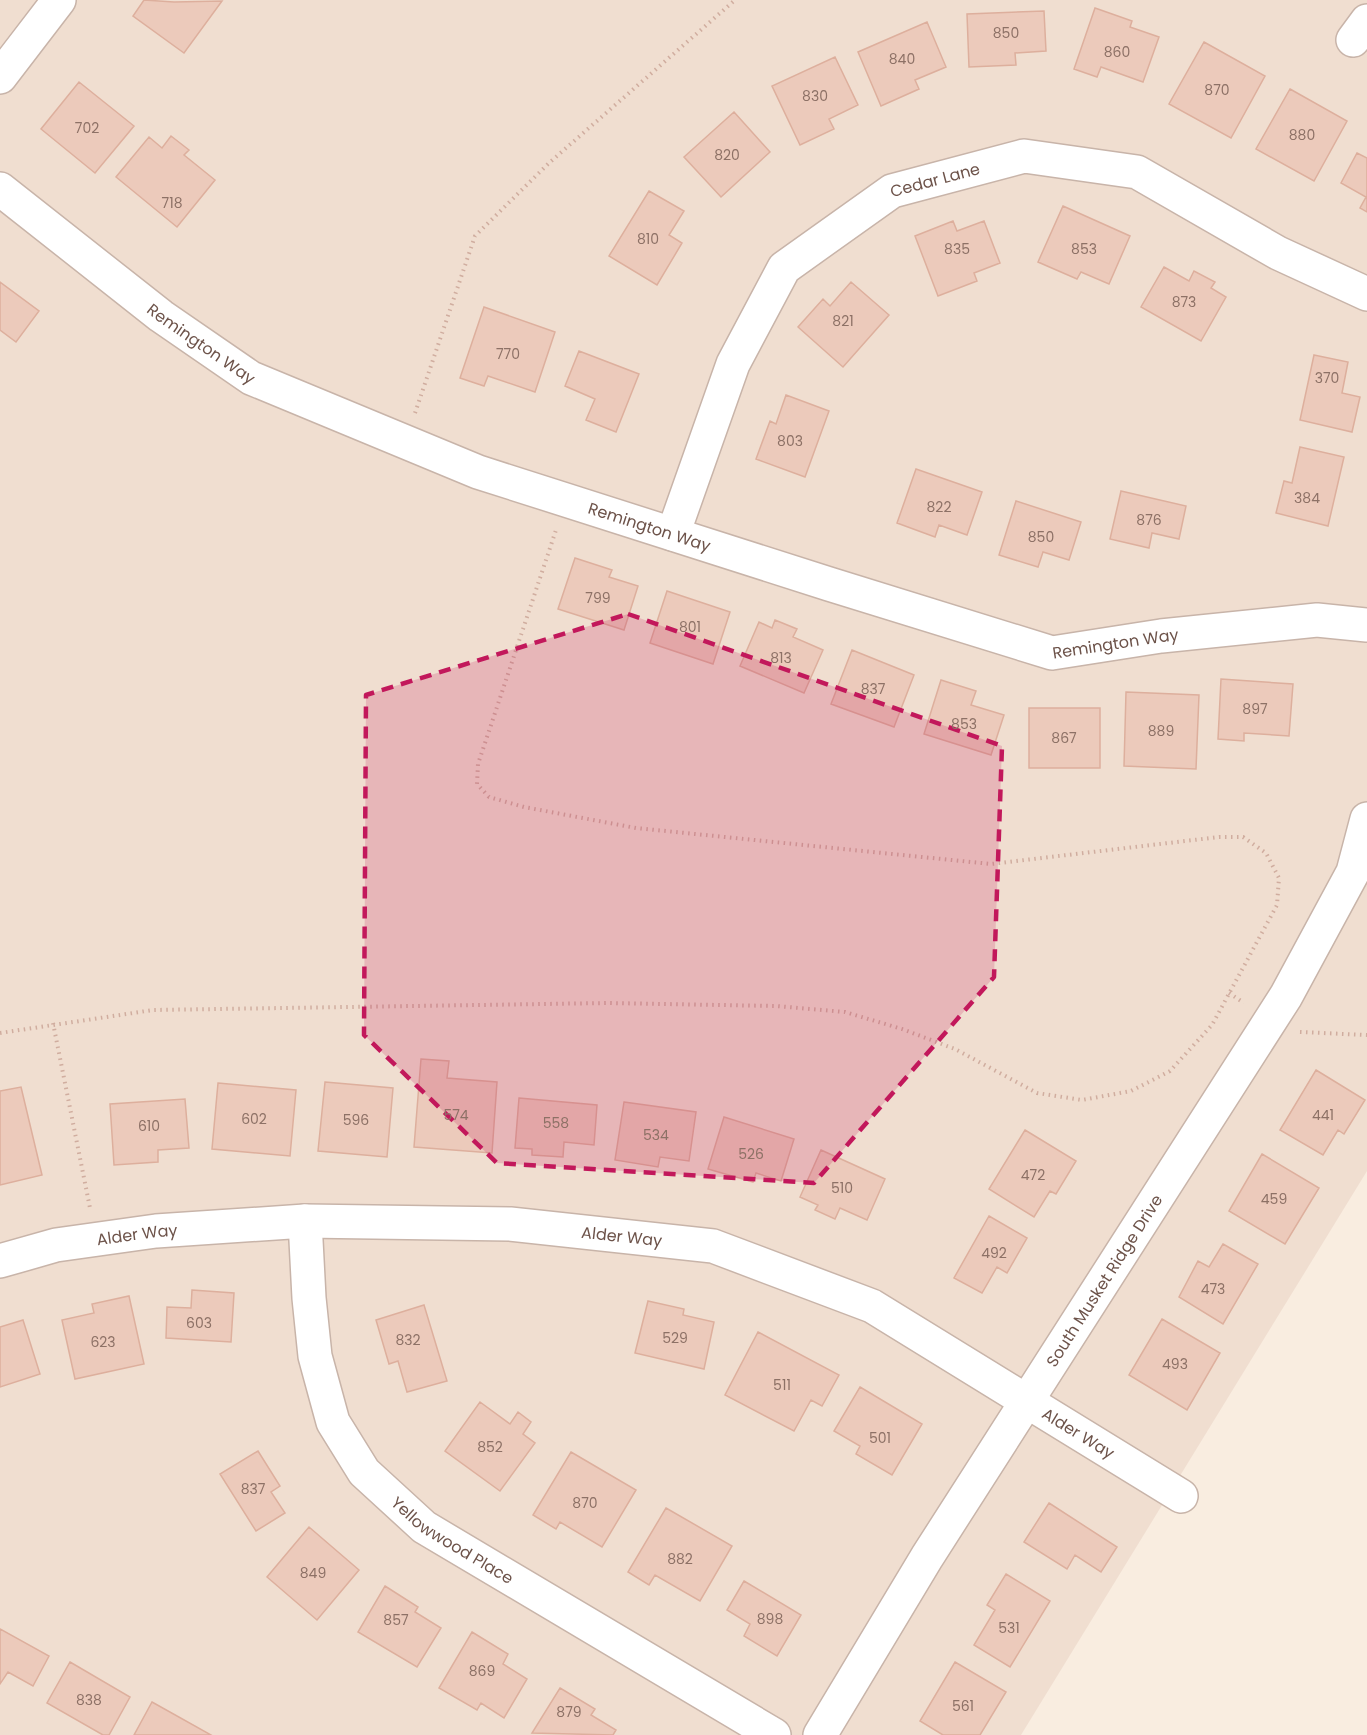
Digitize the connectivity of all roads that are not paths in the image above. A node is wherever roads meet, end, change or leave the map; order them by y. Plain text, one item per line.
1 (59, 0) edge
2 (0, 77) edge
3 (0, 189) edge
4 (1367, 294) edge
5 (673, 534) junction
6 (1367, 624) edge
7 (1367, 819) edge
8 (305, 1221) junction
9 (0, 1261) edge
10 (1026, 1401) junction
11 (1181, 1496) dead end
12 (774, 1735) edge
13 (820, 1735) edge

1 - 2 street
3 - 5 street, Remington Way
4 - 5 street, Cedar Lane
5 - 6 street, Remington Way
7 - 10 street, South Musket Ridge Drive
8 - 9 street, Alder Way
8 - 10 street, Alder Way
8 - 12 street, Yellowwood Place
10 - 11 street, Alder Way
10 - 13 street, South Musket Ridge Drive

